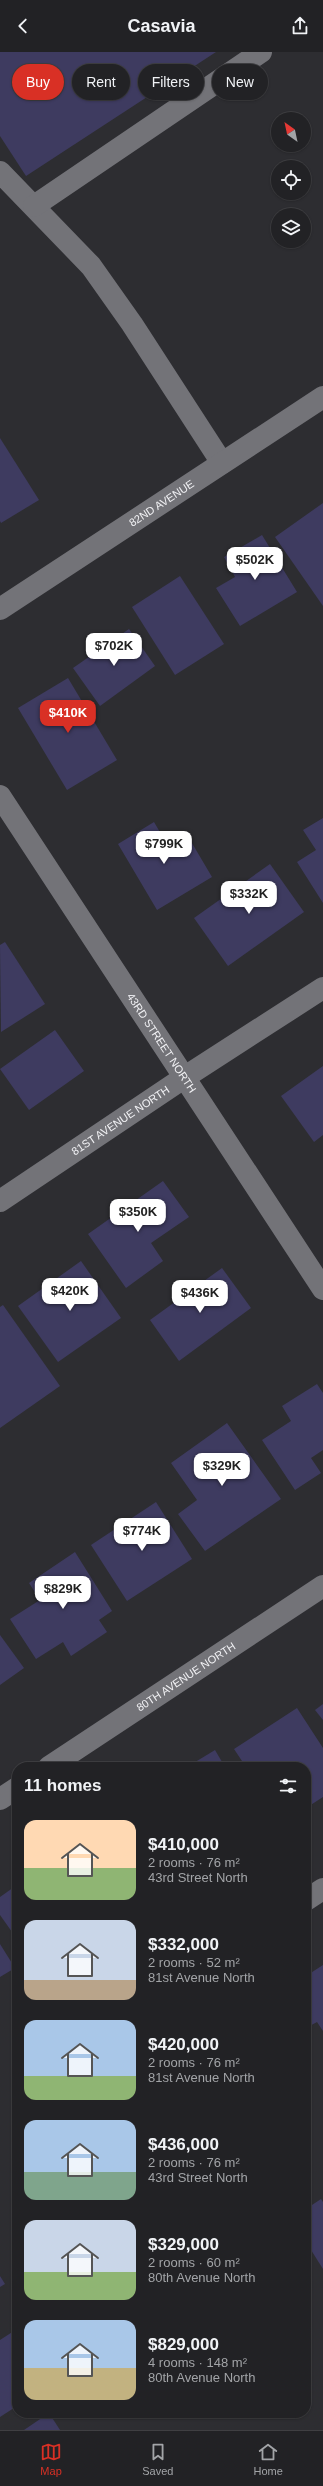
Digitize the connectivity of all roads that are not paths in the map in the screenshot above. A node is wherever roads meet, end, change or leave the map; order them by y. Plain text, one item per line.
1 (261, 52) edge
2 (0, 172) edge
3 (34, 206) junction
4 (323, 397) edge
5 (222, 463) junction
6 (0, 609) edge
7 (0, 796) edge
8 (323, 988) edge
9 (185, 1077) junction
10 (0, 1201) edge
11 (323, 1289) edge
12 (323, 1586) edge
13 (57, 1762) edge
14 (12, 1791) edge
15 (0, 1799) edge
16 (323, 1889) edge
17 (311, 1897) edge

1 - 3 street
2 - 3 street
3 - 5 street
4 - 5 street, 82ND AVENUE
5 - 6 street, 82ND AVENUE
7 - 9 street, 43RD STREET NORTH
8 - 9 street, 81ST AVENUE NORTH
9 - 10 street, 81ST AVENUE NORTH
9 - 11 street, 43RD STREET NORTH
12 - 13 street, 80TH AVENUE NORTH
14 - 15 street
16 - 17 street

